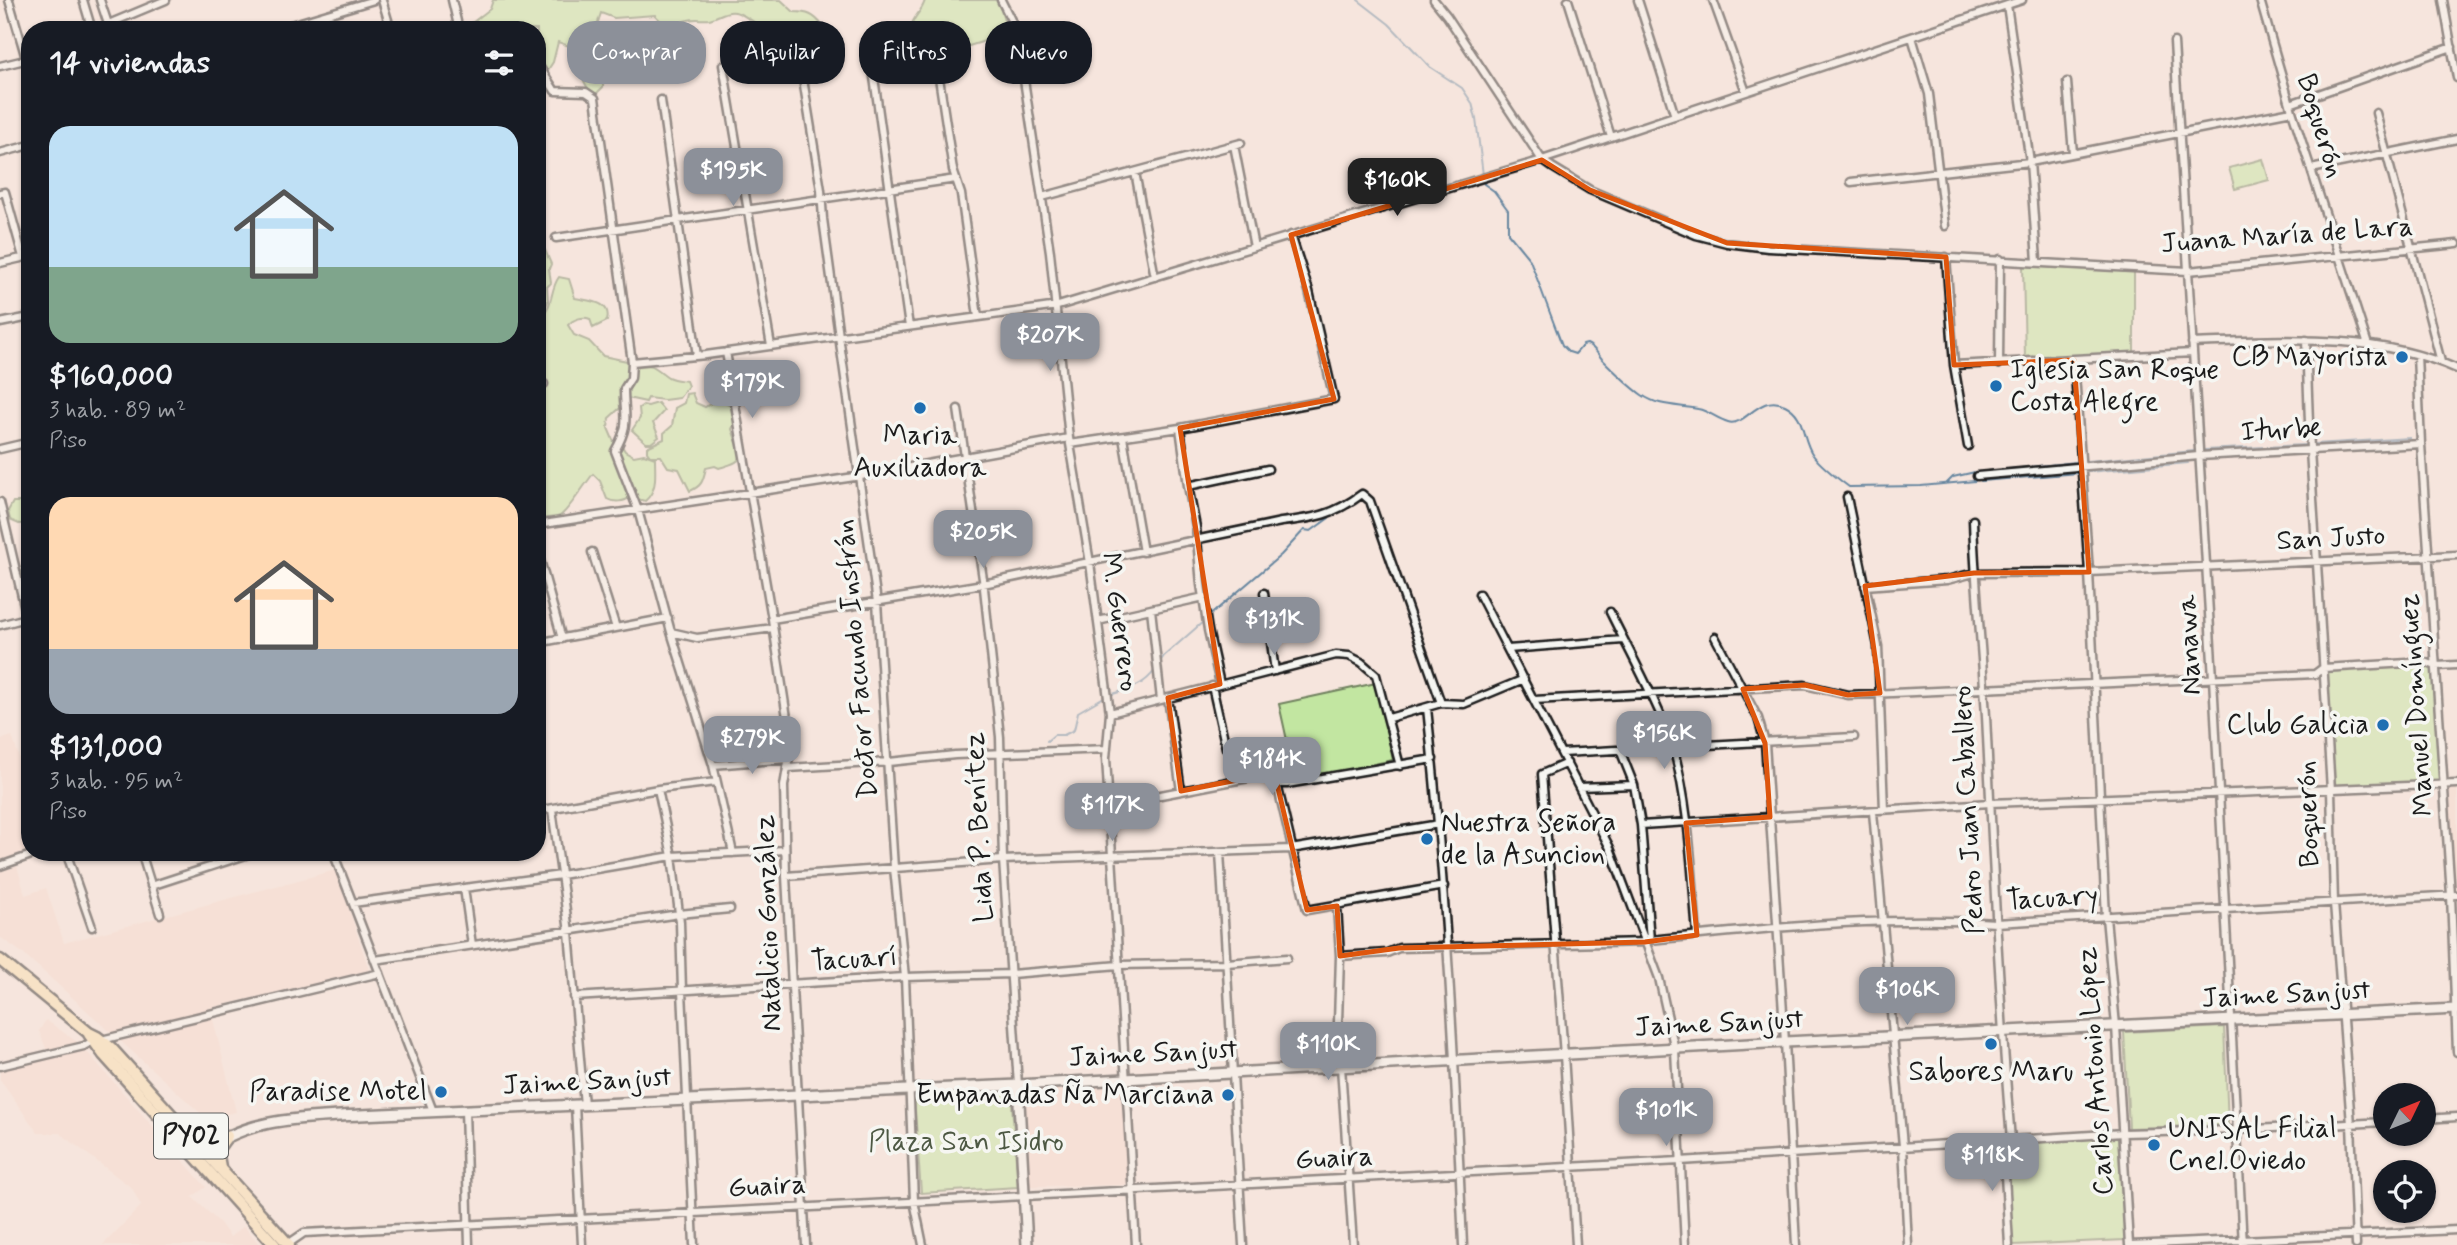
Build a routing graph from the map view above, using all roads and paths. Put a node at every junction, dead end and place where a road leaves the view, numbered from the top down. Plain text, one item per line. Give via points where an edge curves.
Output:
1 (9, 0) edge
2 (83, 0) edge
3 (100, 0) edge
4 (166, 0) edge
5 (374, 0) edge
6 (382, 0) edge
7 (452, 0) edge
8 (1001, 0) edge
9 (1433, 0) edge
10 (1568, 0) edge
11 (1638, 0) edge
12 (1713, 0) edge
13 (2022, 0) edge
14 (2260, 0) edge
15 (2443, 0) edge
16 (2007, 5) junction
17 (310, 20) joint
18 (90, 21) edge
19 (107, 21) edge
20 (115, 21) edge
21 (306, 21) edge
22 (388, 21) edge
23 (457, 21) edge
24 (21, 37) edge
25 (1912, 37) junction
26 (2174, 42) dead end
27 (2452, 47) junction
28 (21, 61) edge
29 (0, 66) edge
30 (546, 77) edge
31 (2457, 78) edge
32 (2067, 82) dead end
33 (726, 84) edge
34 (804, 84) edge
35 (874, 84) edge
36 (940, 84) edge
37 (1746, 92) junction
38 (661, 100) dead end
39 (2292, 108) junction
40 (2376, 113) dead end
41 (1675, 116) junction
42 (2179, 134) junction
43 (1611, 137) junction
44 (2457, 139) edge
45 (21, 147) edge
46 (2387, 152) junction
47 (0, 153) edge
48 (2073, 153) junction
49 (1542, 160) junction
50 (2030, 162) junction
51 (2311, 169) junction
52 (1135, 172) junction
53 (1940, 172) junction
54 (956, 180) junction
55 (1851, 182) dead end
56 (888, 189) junction
57 (0, 193) edge
58 (1042, 197) junction
59 (822, 199) junction
60 (747, 210) junction
61 (678, 220) junction
62 (1945, 226) dead end
63 (612, 230) junction
64 (1291, 235) junction
65 (556, 238) dead end
66 (21, 239) edge
67 (2457, 244) edge
68 (1254, 247) junction
69 (2413, 248) junction
70 (2340, 256) junction
71 (1946, 257) junction
72 (21, 258) edge
73 (2000, 259) junction
74 (2037, 261) junction
75 (0, 263) edge
76 (2188, 271) junction
77 (1155, 277) junction
78 (1058, 306) junction
79 (978, 317) junction
80 (21, 319) edge
81 (0, 323) edge
82 (909, 327) junction
83 (839, 336) junction
84 (2306, 340) junction
85 (2192, 343) junction
86 (2368, 345) junction
87 (771, 346) junction
88 (726, 352) junction
89 (2193, 353) junction
90 (2417, 355) junction
91 (698, 356) junction
92 (2074, 360) junction
93 (632, 362) junction
94 (2441, 362) junction
95 (1999, 364) junction
96 (1954, 365) junction
97 (2457, 369) edge
98 (957, 409) dead end
99 (1180, 428) junction
100 (1123, 437) junction
101 (1070, 441) junction
102 (21, 444) edge
103 (2420, 444) junction
104 (1968, 446) dead end
105 (0, 449) edge
106 (2310, 450) junction
107 (2199, 456) junction
108 (965, 458) junction
109 (2082, 467) junction
110 (1268, 469) dead end
111 (861, 476) junction
112 (1977, 476) dead end
113 (1188, 486) junction
114 (751, 492) junction
115 (1847, 497) dead end
116 (0, 502) edge
117 (638, 510) junction
118 (1973, 520) dead end
119 (546, 524) edge
120 (1198, 540) junction
121 (592, 552) dead end
122 (1143, 552) junction
123 (2457, 555) edge
124 (2428, 556) junction
125 (2316, 560) junction
126 (1090, 564) junction
127 (2206, 566) junction
128 (2090, 572) junction
129 (1974, 573) junction
130 (546, 581) edge
131 (983, 584) junction
132 (21, 585) edge
133 (1866, 586) junction
134 (1264, 593) dead end
135 (1479, 594) dead end
136 (1203, 597) junction
137 (877, 602) junction
138 (1151, 610) junction
139 (1610, 612) dead end
140 (668, 618) junction
141 (21, 619) edge
142 (772, 619) junction
143 (1098, 621) junction
144 (0, 625) edge
145 (616, 628) junction
146 (773, 628) junction
147 (671, 632) junction
148 (1715, 637) dead end
149 (562, 639) junction
150 (1623, 640) junction
151 (546, 642) edge
152 (1508, 649) junction
153 (2457, 665) edge
154 (2436, 666) junction
155 (2323, 668) junction
156 (1275, 671) junction
157 (2213, 678) junction
158 (1524, 679) junction
159 (2096, 683) junction
160 (1216, 685) junction
161 (1984, 688) junction
162 (1742, 689) junction
163 (1649, 693) junction
164 (1880, 693) junction
165 (1164, 699) junction
166 (1534, 699) junction
167 (1441, 703) junction
168 (1427, 708) junction
169 (1110, 713) junction
170 (1389, 719) junction
171 (1854, 737) dead end
172 (1765, 743) junction
173 (1227, 748) dead end
174 (1672, 748) junction
175 (1107, 750) junction
176 (1620, 750) junction
177 (1562, 753) junction
178 (1000, 754) junction
179 (789, 759) junction
180 (1433, 759) junction
181 (889, 762) junction
182 (1567, 764) junction
183 (713, 765) junction
184 (1400, 766) junction
185 (788, 768) junction
186 (716, 782) junction
187 (1277, 784) junction
188 (2457, 784) edge
189 (1634, 785) junction
190 (2443, 785) junction
191 (1579, 787) junction
192 (658, 789) junction
193 (2330, 790) junction
194 (1181, 791) junction
195 (2219, 794) junction
196 (2101, 799) junction
197 (1990, 803) junction
198 (1109, 804) junction
199 (552, 809) junction
200 (546, 810) edge
201 (1884, 810) junction
202 (1872, 812) junction
203 (1770, 817) junction
204 (1686, 823) junction
205 (1439, 824) junction
206 (1641, 825) junction
207 (785, 849) junction
208 (1291, 849) junction
209 (1220, 852) junction
210 (733, 853) junction
211 (672, 856) junction
212 (1113, 857) junction
213 (21, 859) edge
214 (1003, 860) junction
215 (69, 861) edge
216 (144, 861) edge
217 (227, 861) edge
218 (336, 861) edge
219 (0, 866) edge
220 (894, 868) junction
221 (561, 875) junction
222 (786, 876) junction
223 (151, 886) junction
224 (1444, 887) junction
225 (464, 888) junction
226 (2454, 895) edge
227 (2333, 903) junction
228 (353, 904) junction
229 (1337, 906) junction
230 (730, 909) dead end
231 (2224, 910) junction
232 (160, 914) dead end
233 (679, 914) junction
234 (2106, 917) junction
235 (1883, 922) junction
236 (1996, 923) junction
237 (92, 927) dead end
238 (1776, 927) junction
239 (569, 932) junction
240 (1698, 935) junction
241 (1648, 941) junction
242 (471, 944) junction
243 (1556, 944) junction
244 (1448, 946) junction
245 (1340, 956) junction
246 (1287, 958) dead end
247 (375, 960) junction
248 (0, 961) edge
249 (1227, 963) junction
250 (1119, 965) junction
251 (380, 973) junction
252 (1011, 974) junction
253 (905, 978) junction
254 (792, 984) junction
255 (682, 991) junction
256 (574, 998) junction
257 (2456, 1009) edge
258 (2343, 1015) junction
259 (2231, 1021) junction
260 (2116, 1026) junction
261 (2002, 1031) junction
262 (1894, 1037) junction
263 (94, 1038) junction
264 (1785, 1042) junction
265 (1675, 1050) junction
266 (2457, 1052) edge
267 (1564, 1055) junction
268 (1454, 1060) junction
269 (0, 1066) edge
270 (1342, 1066) junction
271 (1233, 1073) junction
272 (1125, 1079) junction
273 (1018, 1085) junction
274 (910, 1090) junction
275 (798, 1095) junction
276 (687, 1100) junction
277 (579, 1105) junction
278 (465, 1110) junction
279 (433, 1111) junction
280 (2457, 1117) edge
281 (2436, 1118) edge
282 (177, 1119) junction
283 (2373, 1123) edge
284 (2351, 1124) junction
285 (2237, 1130) junction
286 (2123, 1133) junction
287 (227, 1136) junction
288 (2003, 1140) junction
289 (2011, 1140) junction
290 (1903, 1146) junction
291 (1792, 1154) junction
292 (201, 1155) junction
293 (1681, 1161) junction
294 (1570, 1167) junction
295 (1460, 1173) junction
296 (224, 1174) junction
297 (1349, 1179) junction
298 (1241, 1185) junction
299 (1133, 1191) junction
300 (1025, 1196) junction
301 (914, 1201) junction
302 (804, 1206) junction
303 (692, 1212) junction
304 (581, 1218) junction
305 (468, 1224) junction
306 (2457, 1230) edge
307 (2356, 1234) junction
308 (2243, 1242) edge
309 (275, 1245) edge
310 (288, 1245) edge
311 (469, 1245) edge
312 (582, 1245) edge
313 (694, 1245) edge
314 (806, 1245) edge
315 (923, 1245) edge
316 (1027, 1245) edge
317 (1136, 1245) edge
318 (1243, 1245) edge
319 (1353, 1245) edge
320 (1463, 1245) edge
321 (1576, 1245) edge
322 (1685, 1245) edge
323 (1796, 1245) edge
324 (1908, 1245) edge
325 (2009, 1245) edge
326 (2130, 1245) edge
327 (2356, 1245) edge

1 - 24 street
2 - 18 street
3 - 19 street
4 - 20 street
5 - 17 street
6 - 22 street
7 - 23 street
8 - 58 street, M. Guerrero via 1015,28
9 - 49 street
10 - 43 street
11 - 41 street
12 - 37 street
13 - 16 street
14 - 39 street, Boquerón
15 - 27 street
16 - 25 street
16 - 50 street
17 - 21 street
25 - 37 street
25 - 53 street via 1929,94
26 - 42 street, Nanawa
27 - 31 street
27 - 39 street
28 - 29 street
30 - 63 street via 555,91 586,92 595,98
32 - 48 street
33 - 60 street
34 - 59 street, Doctor Facundo Insfrán
35 - 56 street
36 - 54 street
37 - 41 street
38 - 61 street
39 - 42 street
39 - 51 street, Boquerón
40 - 46 street
41 - 43 street
42 - 48 street
42 - 76 street, Nanawa
43 - 49 street
44 - 46 street
45 - 47 street
46 - 51 street
46 - 69 street
48 - 50 street
49 - 64 street
49 - 71 street, Juana María de Lara via 1590,190 1696,235 1727,243
50 - 53 street
50 - 74 street
51 - 70 street, Boquerón
52 - 58 street
52 - 68 street via 1237,144
52 - 77 street
53 - 55 street
53 - 62 street
54 - 56 street
54 - 79 street
56 - 59 street
56 - 82 street
57 - 66 street via 5,192
58 - 78 street, M. Guerrero
59 - 60 street
59 - 83 street, Doctor Facundo Insfrán
60 - 61 street
60 - 87 street
61 - 63 street
61 - 91 street
63 - 65 street
63 - 93 street
64 - 68 street
64 - 99 street via 1334,399
67 - 69 street, Juana María de Lara
68 - 77 street
69 - 70 street, Juana María de Lara
69 - 94 street
70 - 76 street, Juana María de Lara
70 - 86 street, Boquerón
71 - 73 street, Juana María de Lara
71 - 96 street
72 - 75 street
73 - 74 street, Juana María de Lara
73 - 95 street
74 - 76 street, Juana María de Lara
76 - 85 street, Nanawa
77 - 78 street
78 - 79 street
78 - 101 street, M. Guerrero
79 - 82 street
80 - 81 street
82 - 83 street
83 - 87 street
83 - 111 street, Doctor Facundo Insfrán
84 - 85 street
84 - 86 street
84 - 106 street, Boquerón
85 - 89 street, Nanawa
86 - 90 street
87 - 88 street
88 - 91 street
88 - 114 street, Natalicio González
89 - 92 street
89 - 107 street, Nanawa
90 - 94 street
90 - 103 street, Manuel Domínguez
91 - 93 street
92 - 95 street
92 - 109 street, Carlos Antonio López
93 - 117 street via 631,378 624,389 624,435 615,451
94 - 97 street
95 - 96 street
96 - 104 street
98 - 108 street, Lida P. Benítez
99 - 100 street
99 - 113 street
100 - 101 street
100 - 122 street
101 - 108 street
101 - 126 street, M. Guerrero
102 - 105 street
103 - 106 street, Iturbe
103 - 124 street, Manuel Domínguez
106 - 107 street, Iturbe
106 - 125 street, Boquerón
107 - 109 street, Iturbe
107 - 127 street, Nanawa
108 - 111 street
108 - 131 street, Lida P. Benítez
109 - 112 street, Iturbe
109 - 128 street, Carlos Antonio López
110 - 113 street
111 - 114 street
111 - 137 street, Doctor Facundo Insfrán
113 - 120 street
114 - 117 street
114 - 142 street, Natalicio González
115 - 133 street
116 - 132 street
117 - 119 street
117 - 140 street
118 - 129 street, Pedro Juan Caballero
120 - 122 street
120 - 136 street
120 - 167 street via 1319,518 1362,494 1370,501
121 - 145 street
122 - 126 street
123 - 124 street, San Justo
124 - 125 street, San Justo
124 - 154 street, Manuel Domínguez
125 - 127 street, San Justo
125 - 155 street, Boquerón
126 - 131 street
126 - 143 street, M. Guerrero
127 - 128 street, San Justo
127 - 157 street, Nanawa
128 - 129 street, San Justo
128 - 159 street, Carlos Antonio López
129 - 133 street, San Justo via 1947,580
129 - 161 street, Pedro Juan Caballero
130 - 149 street
131 - 137 street
131 - 178 street, Lida P. Benítez
133 - 164 street via 1878,646
134 - 156 street
135 - 152 street
136 - 138 street
136 - 160 street
137 - 142 street
137 - 181 street, Doctor Facundo Insfrán
138 - 143 street
138 - 165 street
139 - 150 street
140 - 145 street
140 - 147 street
141 - 144 street
142 - 146 street, Natalicio González
143 - 169 street, M. Guerrero
145 - 149 street
146 - 147 street via 697,638
146 - 179 street, Natalicio González via 791,744
147 - 183 street
148 - 162 street
149 - 151 street
150 - 152 street
150 - 163 street
152 - 158 street
153 - 154 street
154 - 155 street via 2425,662
154 - 190 street, Manuel Domínguez
155 - 157 street via 2315,674
155 - 193 street, Boquerón
156 - 160 street
156 - 170 street via 1336,655 1349,656 1376,675
157 - 159 street
157 - 195 street, Nanawa
158 - 166 street
158 - 167 street via 1464,704
159 - 161 street
159 - 196 street, Carlos Antonio López
160 - 165 street
160 - 173 street
161 - 164 street
161 - 197 street, Pedro Juan Caballero
162 - 163 street
162 - 164 street via 1805,685 1848,695
162 - 172 street
163 - 166 street
163 - 174 street
164 - 201 street
165 - 169 street
165 - 194 street
166 - 177 street
167 - 168 street
168 - 170 street
168 - 180 street
169 - 175 street, M. Guerrero
170 - 184 street
171 - 172 street
172 - 174 street
172 - 203 street
174 - 176 street
174 - 204 street
175 - 178 street
175 - 198 street, M. Guerrero
176 - 177 street
176 - 189 street
177 - 182 street
178 - 181 street
178 - 214 street, Lida P. Benítez
179 - 183 street
179 - 185 street, Natalicio González
180 - 184 street
180 - 205 street
181 - 185 street
181 - 220 street, Doctor Facundo Insfrán
182 - 191 street
182 - 243 street via 1542,774
183 - 186 street
184 - 187 street
185 - 207 street, Natalicio González
186 - 192 street
186 - 210 street
187 - 194 street via 1264,775
187 - 208 street
188 - 190 street
189 - 191 street
189 - 206 street
190 - 193 street
190 - 226 street, Manuel Domínguez
191 - 241 street via 1611,848
192 - 199 street
192 - 211 street
193 - 195 street
193 - 227 street, Boquerón
194 - 198 street
195 - 196 street
195 - 231 street, Nanawa
196 - 197 street
196 - 234 street, Carlos Antonio López
197 - 201 street
197 - 236 street, Pedro Juan Caballero
198 - 212 street, M. Guerrero
199 - 200 street
199 - 221 street
201 - 202 street
202 - 203 street
202 - 235 street
203 - 204 street
203 - 238 street
204 - 206 street
204 - 240 street
205 - 208 street
205 - 224 street
206 - 241 street
207 - 210 street
207 - 222 street, Natalicio González
208 - 209 street
208 - 229 street via 1307,910
209 - 212 street
209 - 249 street
210 - 211 street
211 - 221 street
211 - 233 street
212 - 214 street
212 - 250 street, M. Guerrero
213 - 219 street
214 - 220 street
214 - 252 street, Lida P. Benítez
215 - 237 street
216 - 223 street
217 - 223 street
218 - 228 street
220 - 222 street
220 - 253 street, Doctor Facundo Insfrán
221 - 225 street
221 - 239 street
222 - 254 street, Natalicio González
223 - 232 street
224 - 229 street
224 - 244 street
225 - 228 street
225 - 242 street
226 - 227 street, Tacuary
226 - 257 street, Manuel Domínguez
227 - 231 street, Tacuary
227 - 258 street, Boquerón
228 - 247 street
229 - 245 street
230 - 233 street
231 - 234 street, Tacuary
231 - 259 street, Nanawa
233 - 239 street
233 - 255 street
234 - 236 street, Tacuary
234 - 260 street, Carlos Antonio López
235 - 236 street, Tacuary
235 - 238 street, Tacuary
235 - 262 street
236 - 261 street, Pedro Juan Caballero
238 - 240 street, Tacuary
238 - 264 street
239 - 242 street
239 - 256 street
240 - 241 street, Tacuary
241 - 243 street, Tacuary
241 - 265 street
242 - 247 street
243 - 244 street, Tacuary
243 - 267 street
244 - 245 street, Tacuary
244 - 268 street
245 - 270 street
246 - 249 street, Tacuarí
247 - 251 street
248 - 263 main road, PY02
249 - 250 street, Tacuarí
249 - 271 street
250 - 252 street, Tacuarí
250 - 272 street, M. Guerrero
251 - 263 street
251 - 279 street
252 - 253 street, Tacuarí
252 - 273 street, Lida P. Benítez
253 - 254 street, Tacuarí
253 - 274 street, Doctor Facundo Insfrán
254 - 255 street, Tacuarí
254 - 275 street, Natalicio González
255 - 256 street, Tacuarí
255 - 276 street
256 - 277 street
257 - 258 main road, Jaime Sanjust
257 - 266 street, Manuel Domínguez
258 - 259 main road, Jaime Sanjust
258 - 284 street, Boquerón
259 - 260 main road, Jaime Sanjust
259 - 285 street, Nanawa
260 - 261 main road, Jaime Sanjust
260 - 286 street, Carlos Antonio López
261 - 262 main road, Jaime Sanjust
261 - 289 street, Pedro Juan Caballero
262 - 264 main road, Jaime Sanjust
262 - 290 street
263 - 269 street via 85,1046
263 - 282 main road, PY02
263 - 292 main road, PY02
264 - 265 main road, Jaime Sanjust
264 - 291 street
265 - 267 main road, Jaime Sanjust
265 - 293 street
267 - 268 main road, Jaime Sanjust
267 - 294 street
268 - 270 main road, Jaime Sanjust
268 - 295 street
270 - 271 main road, Jaime Sanjust
270 - 297 street
271 - 272 main road, Jaime Sanjust
271 - 298 street
272 - 273 main road, Jaime Sanjust
272 - 299 street, M. Guerrero
273 - 274 main road, Jaime Sanjust
273 - 300 main road, Lida P. Benítez
274 - 275 main road, Jaime Sanjust
274 - 301 street, Doctor Facundo Insfrán
275 - 276 main road, Jaime Sanjust
275 - 302 street, Natalicio González
276 - 277 main road, Jaime Sanjust
276 - 303 street
277 - 278 main road, Jaime Sanjust
277 - 304 street
278 - 279 main road, Jaime Sanjust
278 - 305 street
279 - 287 main road, Jaime Sanjust via 305,1118
280 - 281 street
282 - 287 main road via 200,1135
282 - 292 main road, PY02
283 - 284 street, Guaira
284 - 285 street, Guaira
284 - 307 street, Boquerón
285 - 286 street, Guaira
285 - 308 street, Nanawa
286 - 289 street, Guaira
286 - 326 street, Carlos Antonio López
287 - 292 main road, Jaime Sanjust
287 - 296 main road via 217,1150
288 - 289 street, Guaira
288 - 290 street, Guaira
288 - 325 street
290 - 291 street, Guaira
290 - 324 street
291 - 293 street, Guaira
291 - 323 street
292 - 296 main road, PY02
292 - 309 main road, PY02
293 - 294 street, Guaira
293 - 322 street
294 - 295 street, Guaira
294 - 321 street
295 - 297 street, Guaira
295 - 320 street
296 - 310 main road, PY02
297 - 298 street, Guaira
297 - 319 street
298 - 299 street, Guaira
298 - 318 street
299 - 300 street, Guaira
299 - 317 street, M. Guerrero
300 - 301 street, Guaira
300 - 316 main road, Lida P. Benítez
301 - 302 street, Guaira
301 - 315 street, Doctor Facundo Insfrán
302 - 303 street, Guaira
302 - 314 street, Natalicio González
303 - 304 street, Guaira
303 - 313 street
304 - 305 street, Guaira
304 - 312 street
305 - 310 street, Guaira via 304,1233
305 - 311 street
306 - 307 street
307 - 308 street
307 - 327 street, Boquerón
308 - 326 street

